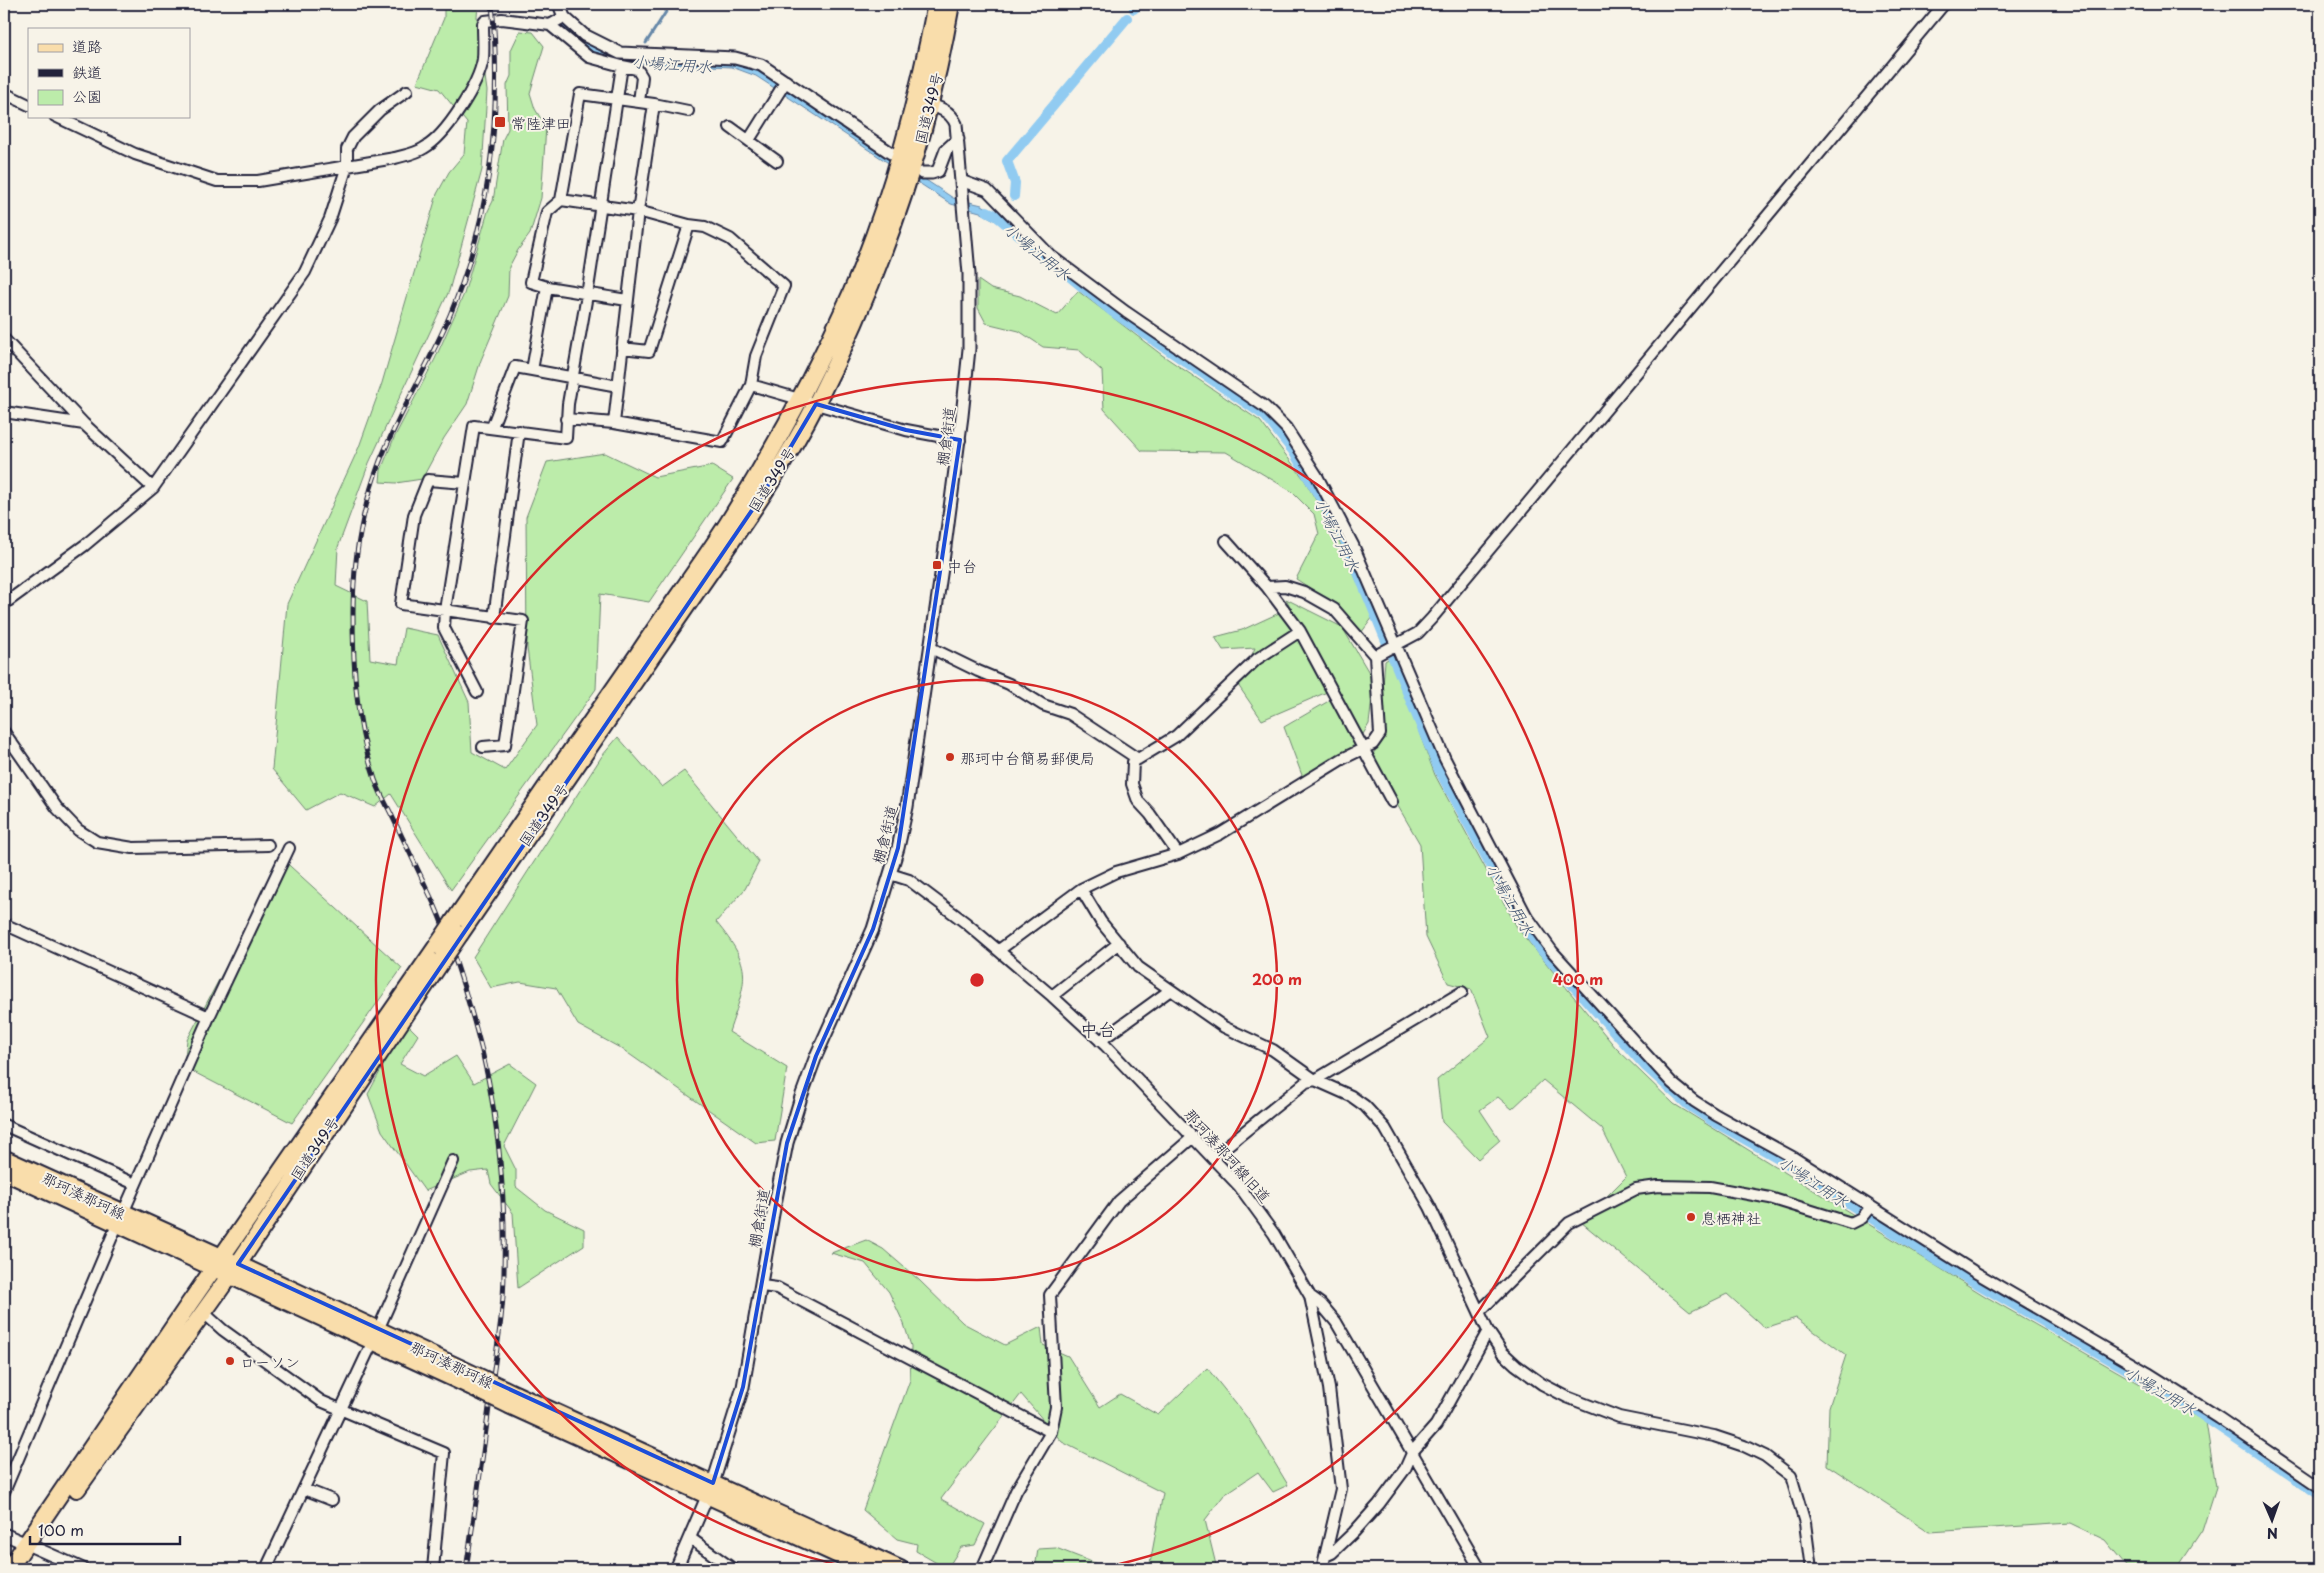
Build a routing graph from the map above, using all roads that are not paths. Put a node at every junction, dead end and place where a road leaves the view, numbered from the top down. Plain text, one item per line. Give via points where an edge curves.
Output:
1 (559, 4) edge
2 (936, 4) edge
3 (951, 4) edge
4 (1944, 4) edge
5 (564, 17) junction
6 (550, 25) junction
7 (622, 66) junction
8 (782, 86) junction
9 (406, 91) dead end
10 (4, 93) edge
11 (618, 98) junction
12 (639, 102) junction
13 (654, 104) junction
14 (923, 104) junction
15 (28, 105) edge
16 (688, 111) dead end
17 (59, 118) edge
18 (730, 126) dead end
19 (958, 139) junction
20 (749, 140) junction
21 (891, 153) dead end
22 (776, 161) dead end
23 (347, 166) junction
24 (922, 173) dead end
25 (962, 182) junction
26 (561, 200) junction
27 (601, 206) junction
28 (638, 211) junction
29 (689, 225) junction
30 (547, 287) junction
31 (587, 295) junction
32 (627, 300) junction
33 (4, 339) edge
34 (622, 348) junction
35 (532, 370) junction
36 (572, 378) junction
37 (751, 385) junction
38 (618, 386) junction
39 (799, 399) junction
40 (816, 404) junction
41 (4, 412) edge
42 (566, 419) junction
43 (614, 423) junction
44 (84, 424) junction
45 (492, 427) junction
46 (519, 431) junction
47 (960, 440) junction
48 (465, 483) junction
49 (153, 488) junction
50 (1226, 541) dead end
51 (1267, 586) junction
52 (4, 604) edge
53 (445, 610) junction
54 (494, 618) junction
55 (1300, 631) junction
56 (931, 648) junction
57 (1387, 650) junction
58 (477, 692) dead end
59 (4, 732) edge
60 (483, 747) dead end
61 (1362, 749) junction
62 (1138, 759) junction
63 (1392, 802) dead end
64 (268, 845) dead end
65 (289, 848) dead end
66 (1178, 854) junction
67 (890, 874) junction
68 (1081, 889) junction
69 (4, 924) edge
70 (457, 928) junction
71 (1119, 943) junction
72 (999, 950) junction
73 (440, 953) junction
74 (1169, 991) junction
75 (1462, 992) dead end
76 (1052, 996) junction
77 (209, 1017) junction
78 (1100, 1041) junction
79 (1315, 1080) junction
80 (4, 1125) edge
81 (1193, 1137) junction
82 (4, 1158) edge
83 (1213, 1158) junction
84 (453, 1161) dead end
85 (4, 1172) edge
86 (135, 1184) junction
87 (1866, 1212) junction
88 (120, 1219) junction
89 (217, 1263) junction
90 (233, 1270) junction
91 (762, 1286) junction
92 (1310, 1296) junction
93 (203, 1312) junction
94 (1479, 1312) junction
95 (1488, 1331) junction
96 (375, 1336) junction
97 (340, 1410) junction
98 (1051, 1432) junction
99 (1413, 1452) junction
100 (2320, 1487) edge
101 (304, 1488) junction
102 (710, 1489) junction
103 (4, 1492) edge
104 (332, 1500) dead end
105 (4, 1534) edge
106 (690, 1538) junction
107 (32, 1546) junction
108 (1325, 1556) junction
109 (9, 1569) edge
110 (23, 1569) edge
111 (83, 1569) edge
112 (266, 1569) edge
113 (433, 1569) edge
114 (676, 1569) edge
115 (733, 1569) edge
116 (868, 1569) edge
117 (901, 1569) edge
118 (982, 1569) edge
119 (1322, 1569) edge
120 (1480, 1569) edge
121 (1811, 1569) edge

1 - 5 street
2 - 14 highway, 国道349号
3 - 14 highway, 国道349号
4 - 57 street via 1432,618 1418,633
5 - 6 street
5 - 8 street via 584,35 620,52 734,58 761,65
6 - 7 street via 589,57
6 - 23 street via 502,19 486,21 483,24 483,59 476,80 436,140 413,154
7 - 11 street
7 - 12 street via 637,69 642,77
8 - 20 street
8 - 21 street
9 - 23 street via 380,110 353,137 347,149
10 - 15 street
11 - 12 street
11 - 26 street via 580,94
11 - 27 street
12 - 13 street
13 - 16 street
13 - 28 street
14 - 19 street, 棚倉街道 via 953,116
14 - 39 highway, 国道349号 via 851,292
14 - 40 highway, 国道349号 via 886,248 858,317
17 - 23 street via 136,154 217,181 258,181
18 - 20 street
19 - 24 street via 946,150 938,171
19 - 25 street, 棚倉街道
20 - 22 street
23 - 49 street via 330,219 305,272
25 - 47 street, 棚倉街道 via 969,315
25 - 57 street via 987,190 1051,256 1126,312 1265,406 1286,428 1317,476 1353,545
26 - 27 street
26 - 30 street via 547,212 531,282
27 - 28 street
27 - 31 street
28 - 29 street
28 - 32 street
29 - 34 street via 649,351
29 - 37 street via 705,227 730,239 784,286 756,356
30 - 31 street
30 - 35 street
31 - 32 street
31 - 36 street
32 - 34 street
33 - 44 street
34 - 38 street
35 - 36 street
35 - 45 street via 515,367
36 - 38 street
36 - 42 street
37 - 39 street
37 - 43 street via 722,442
38 - 43 street
39 - 40 street
39 - 70 highway, 国道349号 via 727,524
40 - 47 street via 906,430
40 - 70 highway, 国道349号 via 761,498
41 - 44 street
42 - 43 street
42 - 46 street via 566,438
44 - 49 street
45 - 46 street
45 - 48 street via 474,426
46 - 54 street
47 - 56 street, 棚倉街道
48 - 53 street
48 - 53 street via 428,480 414,515 401,604
49 - 52 street via 85,545
50 - 51 street
51 - 55 street
51 - 57 street via 1286,586 1334,608
53 - 54 street
53 - 58 street via 444,628
54 - 60 street via 523,621 505,745
55 - 61 street
55 - 62 street via 1257,659 1176,736
56 - 62 street via 1009,684 1043,705 1070,714
56 - 67 street, 棚倉街道 via 907,807
57 - 61 street via 1380,734 1372,744
57 - 87 street via 1526,915 1552,951 1672,1083 1694,1101 1794,1158
59 - 64 street via 57,808 78,830 97,842 133,848
61 - 63 street
61 - 66 street via 1220,834
62 - 66 street via 1133,762 1134,792
65 - 77 street
66 - 68 street via 1116,872
67 - 72 street, 那珂湊那珂線旧道 via 909,880
67 - 91 street, 棚倉街道 via 873,929 801,1097 787,1144
68 - 71 street via 1101,922
68 - 72 street
69 - 77 street
70 - 73 highway, 国道349号, bridge
71 - 74 street via 1138,968
71 - 76 street
72 - 76 street, 那珂湊那珂線旧道
73 - 89 highway, 国道349号
73 - 90 highway, 国道349号
74 - 78 street
74 - 79 street via 1224,1027 1273,1050
75 - 79 street
76 - 78 street, 那珂湊那珂線旧道
77 - 86 street
78 - 81 street, 那珂湊那珂線旧道
79 - 83 street via 1306,1082
79 - 94 street via 1351,1096 1385,1128 1430,1207
80 - 86 street
81 - 83 street, 那珂湊那珂線旧道
81 - 98 street via 1119,1201 1050,1295 1056,1407
82 - 88 main road, 那珂湊那珂線
83 - 92 street, 那珂湊那珂線旧道 via 1261,1214
84 - 96 street
85 - 88 main road, 那珂湊那珂線
86 - 88 street
87 - 94 street via 1851,1223 1770,1198 1710,1187 1636,1189 1569,1223
87 - 100 street via 2148,1373
88 - 89 main road, 那珂湊那珂線
88 - 103 street
89 - 90 main road, 那珂湊那珂線
89 - 107 highway, 国道349号
90 - 93 highway, 国道349号
90 - 96 main road, 那珂湊那珂線
91 - 98 street via 778,1288
91 - 102 street, 棚倉街道 via 743,1387
92 - 99 street via 1336,1322
92 - 108 street, 那珂湊那珂線旧道 via 1328,1388 1341,1489
93 - 97 street via 321,1401
93 - 107 highway, 国道349号
94 - 95 street
95 - 99 street via 1436,1425
95 - 121 street via 1502,1352 1516,1365 1567,1397 1619,1417 1714,1436 1744,1446 1780,1466 1791,1476 1798,1497
96 - 97 street
96 - 102 main road, 那珂湊那珂線, bridge
97 - 101 street
97 - 113 street via 444,1453
98 - 118 street via 1016,1492
99 - 108 street via 1405,1469 1379,1504 1354,1532
99 - 120 street
101 - 104 street
101 - 112 street
102 - 106 street, 棚倉街道
102 - 116 main road, 那珂湊那珂線
102 - 117 main road, 那珂湊那珂線
105 - 107 street
106 - 114 street, 棚倉街道
106 - 115 street
107 - 109 highway, 国道349号
107 - 110 highway, 国道349号
107 - 111 street
108 - 119 street, 那珂湊那珂線旧道

